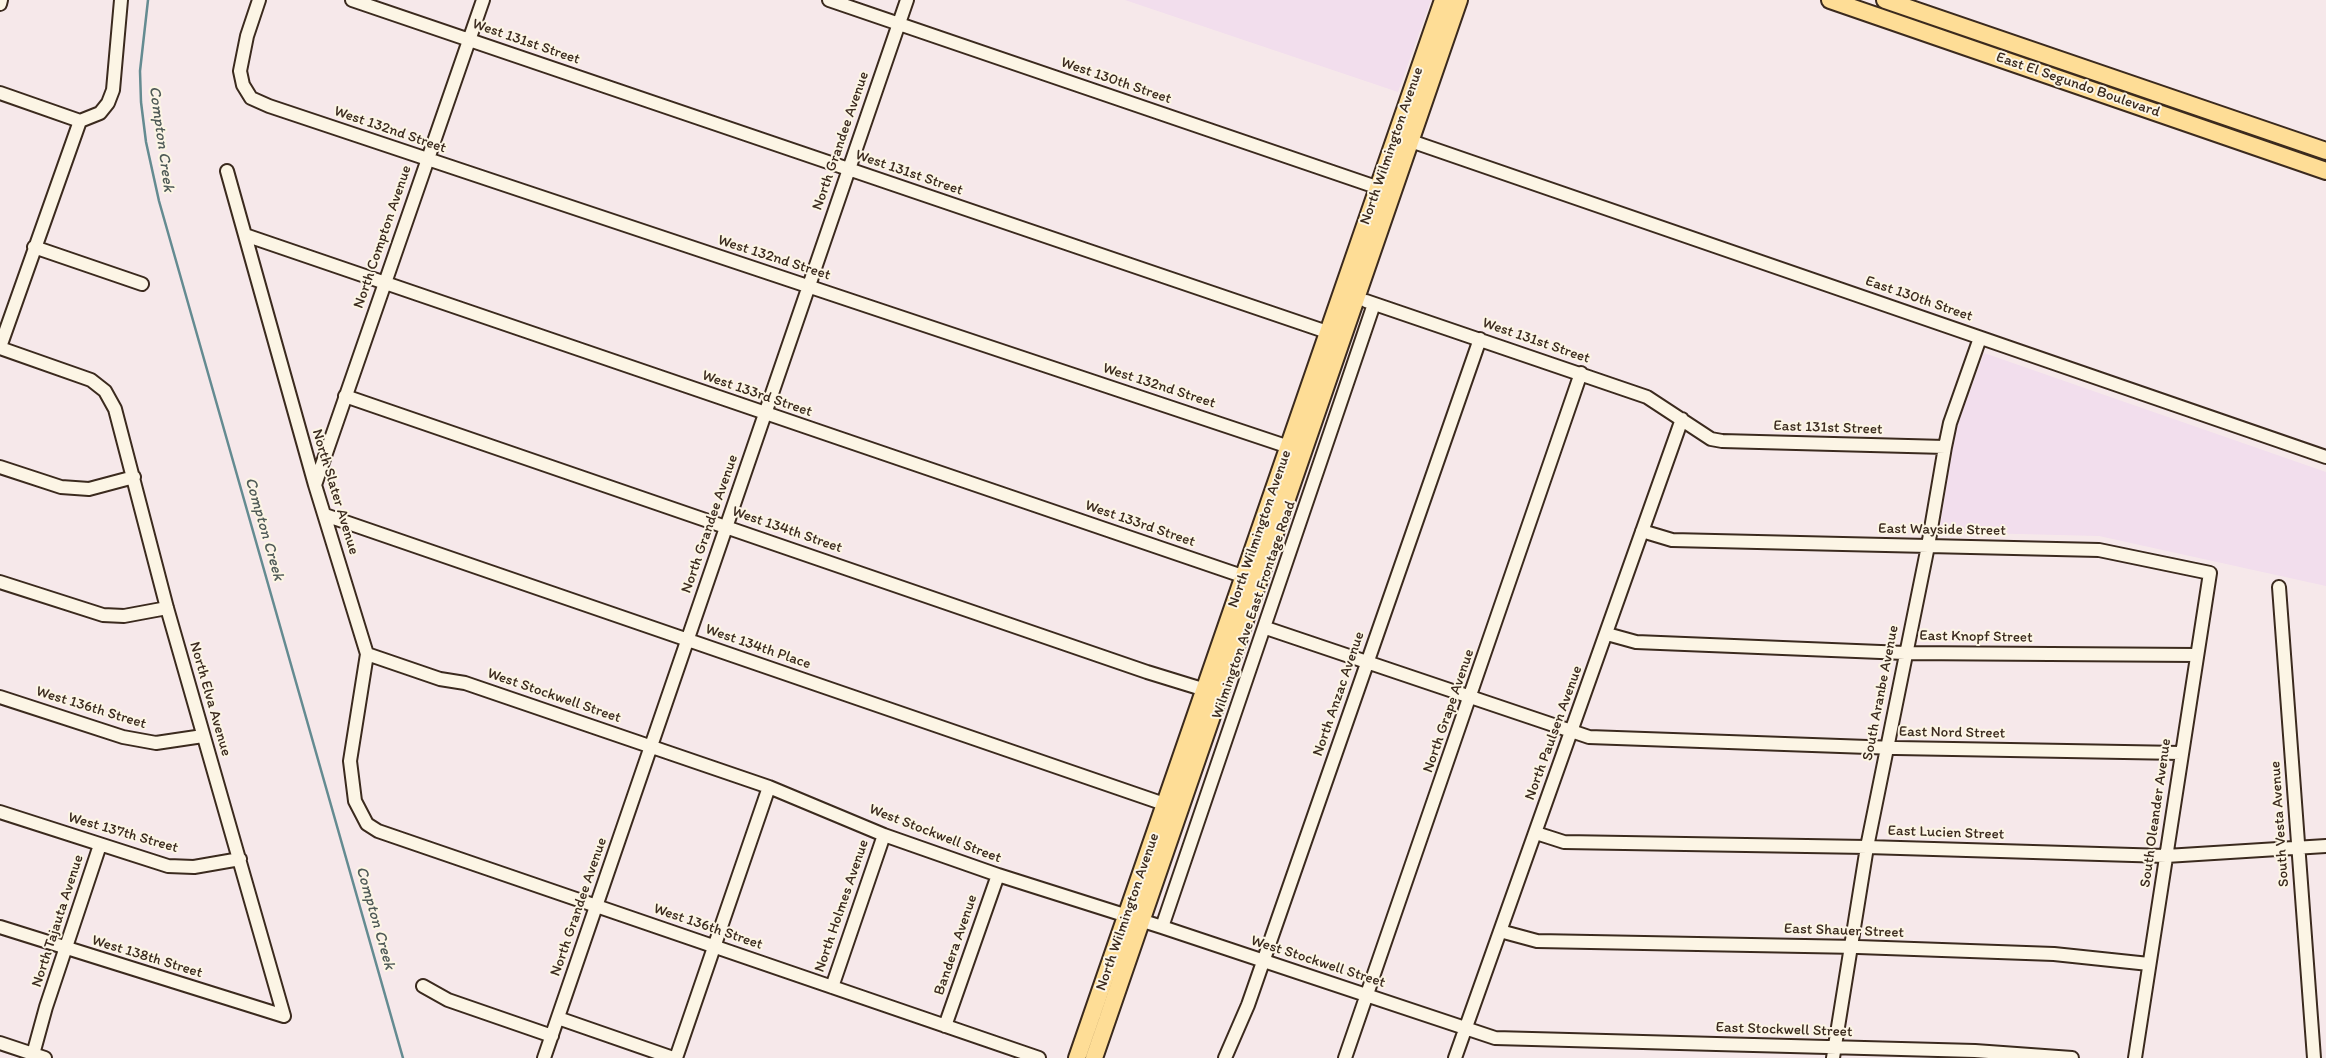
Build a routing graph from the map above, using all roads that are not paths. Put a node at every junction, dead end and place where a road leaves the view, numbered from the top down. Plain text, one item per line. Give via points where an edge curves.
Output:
1 (1, 0) edge
2 (121, 0) edge
3 (259, 0) edge
4 (352, 0) edge
5 (483, 0) edge
6 (829, 0) edge
7 (907, 0) edge
8 (1443, 0) edge
9 (1459, 0) edge
10 (1830, 0) edge
11 (1885, 0) edge
12 (0, 4) edge
13 (898, 24) junction
14 (469, 40) junction
15 (0, 93) edge
16 (80, 121) junction
17 (1403, 139) junction
18 (2326, 151) edge
19 (427, 159) junction
20 (848, 169) junction
21 (227, 171) dead end
22 (2326, 171) edge
23 (1385, 190) junction
24 (245, 235) junction
25 (34, 247) junction
26 (384, 283) junction
27 (142, 284) dead end
28 (809, 286) junction
29 (1349, 296) junction
30 (1374, 304) junction
31 (1335, 335) junction
32 (1980, 338) junction
33 (1480, 339) junction
34 (0, 348) edge
35 (1581, 373) junction
36 (345, 396) junction
37 (765, 413) junction
38 (1682, 419) junction
39 (1711, 439) joint
40 (1945, 447) junction
41 (1296, 449) junction
42 (2326, 457) edge
43 (0, 467) edge
44 (134, 477) junction
45 (315, 485) junction
46 (325, 515) junction
47 (726, 526) junction
48 (1642, 531) junction
49 (1928, 546) junction
50 (2210, 573) joint
51 (1242, 576) junction
52 (1258, 581) junction
53 (0, 582) edge
54 (2279, 587) dead end
55 (167, 608) junction
56 (1266, 628) junction
57 (1607, 634) junction
58 (688, 640) junction
59 (1905, 653) junction
60 (367, 654) junction
61 (2196, 655) junction
62 (1368, 663) junction
63 (1211, 692) junction
64 (0, 697) edge
65 (1471, 698) junction
66 (1572, 732) junction
67 (203, 736) junction
68 (651, 747) junction
69 (1887, 748) junction
70 (2181, 753) junction
71 (769, 787) junction
72 (1172, 806) junction
73 (0, 812) edge
74 (367, 824) joint
75 (1536, 833) junction
76 (884, 835) junction
77 (100, 846) junction
78 (2326, 846) edge
79 (1867, 847) junction
80 (2298, 848) junction
81 (2166, 856) junction
82 (240, 859) junction
83 (998, 876) junction
84 (596, 905) junction
85 (1134, 919) junction
86 (0, 927) edge
87 (1162, 927) junction
88 (1500, 931) junction
89 (714, 946) junction
90 (1851, 946) junction
91 (65, 949) junction
92 (1263, 962) junction
93 (2149, 964) junction
94 (423, 986) dead end
95 (832, 987) junction
96 (1367, 996) junction
97 (284, 1016) joint
98 (558, 1018) junction
99 (945, 1026) junction
100 (1466, 1028) junction
101 (552, 1036) junction
102 (1495, 1038) joint
103 (0, 1043) edge
104 (1833, 1053) edge
105 (37, 1057) edge
106 (544, 1058) edge
107 (674, 1058) edge
108 (1039, 1058) edge
109 (1077, 1058) edge
110 (1094, 1058) edge
111 (1225, 1058) edge
112 (1345, 1058) edge
113 (1455, 1058) edge
114 (2072, 1058) edge
115 (2134, 1058) edge
116 (2314, 1058) edge

1 - 12 street
2 - 16 street via 113,90 100,113
3 - 19 street, West 132nd Street via 240,71 243,85 251,98
4 - 14 street, West 131st Street
5 - 14 street, North Compton Avenue
6 - 13 street, West 130th Street
7 - 13 street, North Grandee Avenue
8 - 17 main road, North Wilmington Avenue
9 - 17 main road, North Wilmington Avenue
10 - 22 main road, East El Segundo Boulevard
11 - 18 main road, East El Segundo Boulevard
13 - 20 street, North Grandee Avenue
13 - 23 street, West 130th Street
14 - 19 street, North Compton Avenue
14 - 20 street, West 131st Street
15 - 16 street
16 - 25 street
17 - 23 main road, North Wilmington Avenue
17 - 32 street, East 130th Street
19 - 26 street, North Compton Avenue
19 - 28 street, West 132nd Street
20 - 28 street, North Grandee Avenue
20 - 31 street, West 131st Street
21 - 24 street, North Slater Avenue
23 - 29 main road, North Wilmington Avenue
24 - 26 street, West 133rd Street
24 - 45 street, North Slater Avenue
25 - 27 street
25 - 34 street
26 - 36 street, North Compton Avenue
26 - 37 street, West 133rd Street
28 - 37 street, North Grandee Avenue
28 - 41 street, West 132nd Street
29 - 30 street, West 131st Street
29 - 31 main road, North Wilmington Avenue
30 - 33 street, West 131st Street
30 - 56 street, Wilmington Ave East Frontage Road
31 - 41 main road, North Wilmington Avenue
32 - 40 street, South Aranbe Avenue via 1950,423
32 - 42 street, East 130th Street
33 - 35 street, West 131st Street
33 - 62 street, North Anzac Avenue
34 - 44 street, North Elva Avenue via 91,380 105,391 114,409
35 - 38 street, West 131st Street via 1647,397
35 - 65 street, North Grape Avenue
36 - 45 street, North Compton Avenue
36 - 47 street, West 134th Street
37 - 47 street, North Grandee Avenue
37 - 51 street, West 133rd Street
38 - 39 street, West 131st Street
38 - 48 street, North Paulsen Avenue
39 - 40 street, East 131st Street
40 - 49 street, South Aranbe Avenue
41 - 51 main road, North Wilmington Avenue
41 - 52 main road, North Wilmington Avenue
43 - 44 street via 61,486 89,489
44 - 55 street, North Elva Avenue
45 - 46 street, North Slater Avenue
46 - 58 street, West 134th Place
46 - 60 street, North Slater Avenue
47 - 58 street, North Grandee Avenue
47 - 63 street, West 134th Street
48 - 49 street, East Wayside Street via 1672,540
48 - 57 street, North Paulsen Avenue
49 - 50 street, East Wayside Street via 2099,550
49 - 59 street, South Aranbe Avenue
50 - 61 street, South Oleander Avenue
51 - 52 street, West 133rd Street
51 - 63 main road, North Wilmington Avenue
52 - 63 main road, North Wilmington Avenue
53 - 55 street via 103,615 124,616
54 - 80 street, South Vesta Avenue
55 - 67 street, North Elva Avenue
56 - 62 street, East Nord Street
56 - 87 street, Wilmington Ave East Frontage Road
57 - 59 street, East Knopf Street via 1636,642
57 - 66 street, North Paulsen Avenue
58 - 68 street, North Grandee Avenue
58 - 72 street, West 134th Place
59 - 61 street, East Knopf Street
59 - 69 street, South Aranbe Avenue
60 - 68 street, West Stockwell Street via 440,679 465,683
60 - 74 street, North Slater Avenue via 350,761 355,801
61 - 70 street, South Oleander Avenue
62 - 65 street, East Nord Street
62 - 92 street, North Anzac Avenue
63 - 72 main road, North Wilmington Avenue
64 - 67 street, West 136th Street via 124,737 156,743
65 - 66 street, East Nord Street
65 - 96 street, North Grape Avenue
66 - 69 street, East Nord Street via 1603,739
66 - 75 street, North Paulsen Avenue
67 - 82 street, North Elva Avenue
68 - 71 street, West Stockwell Street
68 - 84 street, North Grandee Avenue
69 - 70 street, East Nord Street
69 - 79 street, South Aranbe Avenue
70 - 81 street, South Oleander Avenue
71 - 76 street, West Stockwell Street
71 - 89 street
72 - 85 main road, North Wilmington Avenue
73 - 77 street, West 137th Street
74 - 84 street, West 136th Street via 378,831
75 - 79 street, East Lucien Street via 1564,842
75 - 88 street, North Paulsen Avenue
76 - 83 street, West Stockwell Street
76 - 95 street, North Holmes Avenue
77 - 82 street, West 137th Street via 168,866 194,867
77 - 91 street, North Tajauta Avenue
78 - 80 street, East Lucien Street
79 - 81 street, East Lucien Street
79 - 90 street, South Aranbe Avenue
80 - 81 street, East Lucien Street
80 - 116 street, South Vesta Avenue
81 - 93 street, South Oleander Avenue
82 - 97 street, North Elva Avenue
83 - 85 street, West Stockwell Street
83 - 99 street, Bandera Avenue
84 - 89 street, West 136th Street
84 - 98 street, North Grandee Avenue
85 - 87 street, West Stockwell Street
85 - 109 main road, North Wilmington Avenue
85 - 110 main road, North Wilmington Avenue
86 - 91 street, West 138th Street
87 - 92 street, West Stockwell Street
88 - 90 street, East Shauer Street via 1537,941
88 - 100 street, North Paulsen Avenue
89 - 95 street, West 136th Street
89 - 107 street
90 - 93 street, East Shauer Street via 2054,954
90 - 104 street, South Aranbe Avenue
91 - 97 street, West 138th Street
91 - 105 street, North Tajauta Avenue via 46,1007
92 - 96 street, West Stockwell Street
92 - 111 street, North Anzac Avenue
93 - 115 street, South Oleander Avenue
94 - 101 street via 448,1000
95 - 99 street, West 136th Street
96 - 100 street, West Stockwell Street
96 - 112 street, North Grape Avenue
98 - 101 street, North Grandee Avenue
98 - 107 street
99 - 108 street, West 136th Street
100 - 102 street, West Stockwell Street
100 - 113 street, North Paulsen Avenue
101 - 106 street, North Grandee Avenue
102 - 104 street, East Stockwell Street
103 - 105 street
104 - 114 street, East Stockwell Street via 1975,1051

